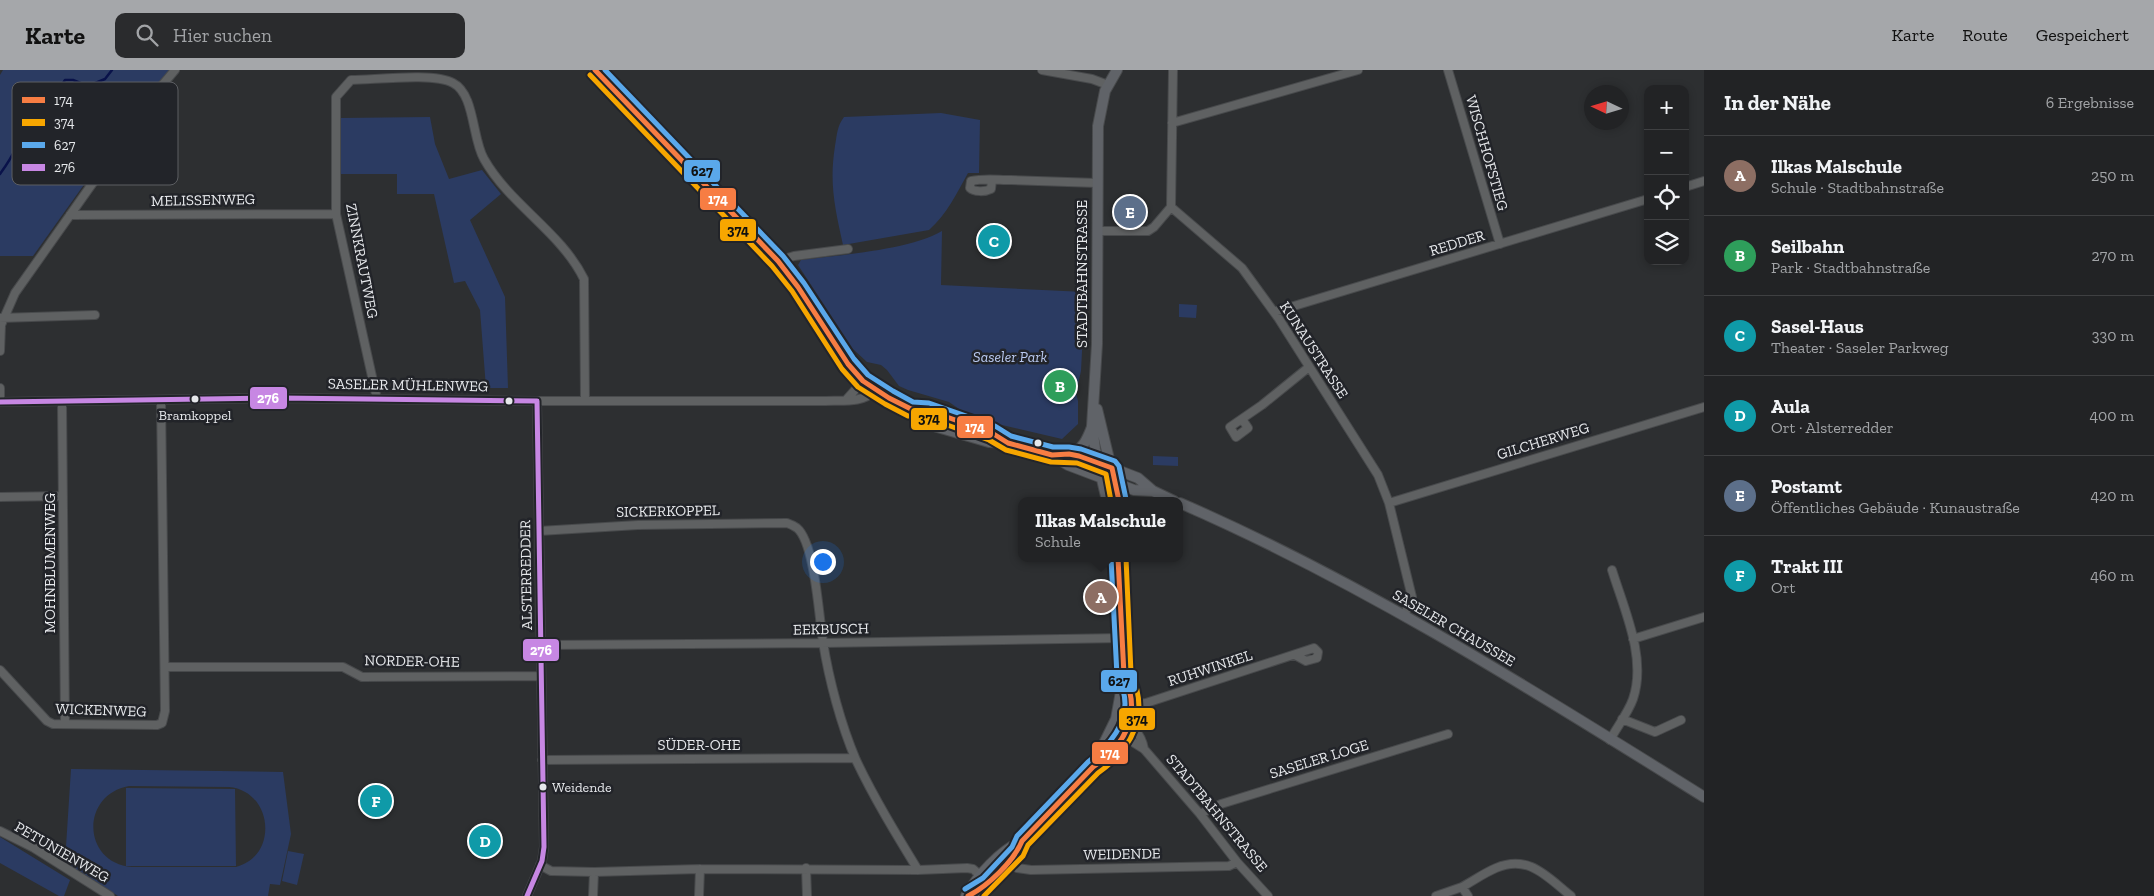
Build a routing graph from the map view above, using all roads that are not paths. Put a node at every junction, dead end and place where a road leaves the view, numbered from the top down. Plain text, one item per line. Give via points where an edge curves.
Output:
1 (174, 70) edge
2 (594, 70) edge
3 (1042, 70) edge
4 (1117, 70) edge
5 (1173, 70) edge
6 (1358, 70) edge
7 (1448, 70) edge
8 (164, 82) edge
9 (1108, 85) junction
10 (1172, 123) junction
11 (992, 180) dead end
12 (1704, 181) edge
13 (1097, 183) junction
14 (91, 185) edge
15 (1689, 186) edge
16 (1644, 200) edge
17 (1171, 207) junction
18 (336, 214) junction
19 (70, 215) junction
20 (1097, 231) junction
21 (1500, 244) junction
22 (848, 249) dead end
23 (778, 261) junction
24 (1274, 312) junction
25 (95, 315) dead end
26 (2, 318) edge
27 (0, 351) edge
28 (1309, 367) junction
29 (863, 381) junction
30 (0, 388) edge
31 (875, 390) junction
32 (1095, 395) junction
33 (376, 399) junction
34 (160, 400) junction
35 (846, 400) junction
36 (537, 401) junction
37 (585, 401) junction
38 (0, 402) edge
39 (62, 402) junction
40 (1704, 407) edge
41 (1242, 419) dead end
42 (1092, 426) junction
43 (1069, 454) junction
44 (1052, 455) junction
45 (1098, 463) junction
46 (1112, 468) junction
47 (1101, 477) junction
48 (1116, 483) junction
49 (1152, 491) junction
50 (63, 496) junction
51 (0, 497) edge
52 (1106, 497) edge
53 (1118, 497) edge
54 (1165, 497) edge
55 (1389, 502) junction
56 (1183, 504) edge
57 (539, 531) junction
58 (1118, 562) edge
59 (1612, 570) dead end
60 (1404, 616) junction
61 (1704, 617) edge
62 (1122, 638) junction
63 (1633, 639) junction
64 (823, 643) junction
65 (540, 645) junction
66 (1295, 655) dead end
67 (164, 667) junction
68 (0, 670) edge
69 (1124, 675) junction
70 (541, 676) junction
71 (1133, 705) junction
72 (1622, 719) junction
73 (1680, 720) dead end
74 (65, 724) junction
75 (1114, 724) junction
76 (1129, 725) junction
77 (1448, 734) dead end
78 (1124, 736) junction
79 (1610, 740) junction
80 (1144, 750) junction
81 (856, 758) junction
82 (542, 760) junction
83 (1092, 767) junction
84 (1704, 798) edge
85 (1200, 814) junction
86 (0, 831) edge
87 (1022, 841) junction
88 (1009, 861) junction
89 (1237, 862) junction
90 (540, 865) junction
91 (806, 868) junction
92 (700, 869) junction
93 (918, 870) junction
94 (594, 872) junction
95 (981, 876) junction
96 (1462, 887) junction
97 (110, 896) edge
98 (527, 896) edge
99 (593, 896) edge
100 (700, 896) edge
101 (807, 896) edge
102 (967, 896) edge
103 (1268, 896) edge
104 (1436, 896) edge
105 (1468, 896) edge
106 (1571, 896) edge

1 - 8 street
2 - 23 main road
3 - 9 street
4 - 9 main road, STADTBAHNSTRASSE
5 - 10 street
6 - 10 street
7 - 21 street, WISCHHOFSTIEG
9 - 13 main road, STADTBAHNSTRASSE via 1098,126
10 - 17 street
11 - 13 street
12 - 15 street
13 - 20 main road, STADTBAHNSTRASSE
14 - 19 street
16 - 21 street, REDDER
17 - 20 street via 1148,231
17 - 24 street, KUNAUSTRASSE via 1242,268
18 - 19 street, MELISSENWEG
18 - 33 street, ZINNKRAUTWEG
18 - 37 street, ZINNKRAUTWEG via 336,97 350,80 437,78 454,83 468,100 483,158 504,187 575,261 584,279
19 - 26 street
20 - 32 main road, STADTBAHNSTRASSE
21 - 24 street, REDDER
22 - 23 street
23 - 29 main road via 841,355
24 - 28 street, KUNAUSTRASSE
25 - 26 street
26 - 27 street
28 - 41 street
28 - 55 street, KUNAUSTRASSE via 1378,475
29 - 31 main road
29 - 35 street
30 - 38 street
31 - 35 street, SASELER MÜHLENWEG via 866,398
31 - 44 main road via 911,409 927,410 992,433 1008,443
32 - 42 main road, STADTBAHNSTRASSE
32 - 46 main road, STADTBAHNSTRASSE
33 - 34 street, SASELER MÜHLENWEG
33 - 36 street, SASELER MÜHLENWEG
34 - 39 street, SASELER MÜHLENWEG
34 - 67 street
35 - 37 street, SASELER MÜHLENWEG
36 - 37 street, SASELER MÜHLENWEG
36 - 57 street, ALSTERREDDER
38 - 39 street, SASELER MÜHLENWEG
39 - 50 street, MOHNBLUMENWEG
40 - 55 street, GILCHERWEG
42 - 43 main road via 1083,445
42 - 45 main road, STADTBAHNSTRASSE
43 - 44 main road
43 - 45 main road
44 - 47 main road via 1068,466
45 - 46 main road
45 - 47 main road, STADTBAHNSTRASSE
46 - 48 main road, STADTBAHNSTRASSE
46 - 49 main road via 1138,478
47 - 48 main road
47 - 52 main road, STADTBAHNSTRASSE
48 - 49 main road via 1134,490
48 - 53 main road, STADTBAHNSTRASSE
49 - 54 main road
50 - 51 street
50 - 74 street, MOHNBLUMENWEG
55 - 60 street, KUNAUSTRASSE via 1412,597
56 - 60 main road, SASELER CHAUSSEE
57 - 64 street, SICKERKOPPEL via 668,524 786,523 796,527 806,546 815,580
57 - 65 street, ALSTERREDDER
58 - 62 main road
59 - 63 street
60 - 79 main road, SASELER CHAUSSEE
61 - 63 street
62 - 64 street, EEKBUSCH
62 - 69 main road
63 - 72 street via 1636,684 1633,700
64 - 65 street, EEKBUSCH
64 - 81 street via 836,700
65 - 70 street, ALSTERREDDER
66 - 71 street, RUHWINKEL
67 - 70 street, NORDER-OHE via 343,666 362,677
67 - 74 street, WICKENWEG via 165,717 157,726
68 - 74 street, WICKENWEG via 47,721
69 - 71 main road
69 - 75 main road
70 - 82 street, ALSTERREDDER
71 - 76 main road
72 - 73 street via 1655,732
72 - 79 street
75 - 76 street
75 - 78 street, STADTBAHNSTRASSE
75 - 83 main road
76 - 78 main road
76 - 80 street, STADTBAHNSTRASSE via 1140,734
77 - 85 street, SASELER LOGE via 1221,804
78 - 80 street, STADTBAHNSTRASSE
78 - 83 main road via 1112,752
79 - 84 main road, SASELER CHAUSSEE
80 - 85 street, STADTBAHNSTRASSE
81 - 82 street, SÜDER-OHE
81 - 93 street via 873,794
82 - 90 street, ALSTERREDDER via 544,847
83 - 87 main road
85 - 89 street, STADTBAHNSTRASSE
86 - 97 street, PETUNIENWEG via 34,848
87 - 88 main road
87 - 95 main road via 1011,846
88 - 89 street, WEIDENDE via 1017,868 1031,870 1229,866
88 - 102 main road via 980,890
89 - 103 street, STADTBAHNSTRASSE
90 - 94 street via 551,871
90 - 98 street, ALSTERREDDER
91 - 92 street
91 - 93 street
91 - 101 street
92 - 94 street
92 - 100 street
93 - 95 street via 968,868
94 - 99 street
95 - 102 main road via 973,883
96 - 104 street
96 - 105 street
96 - 106 street via 1496,868 1527,864

